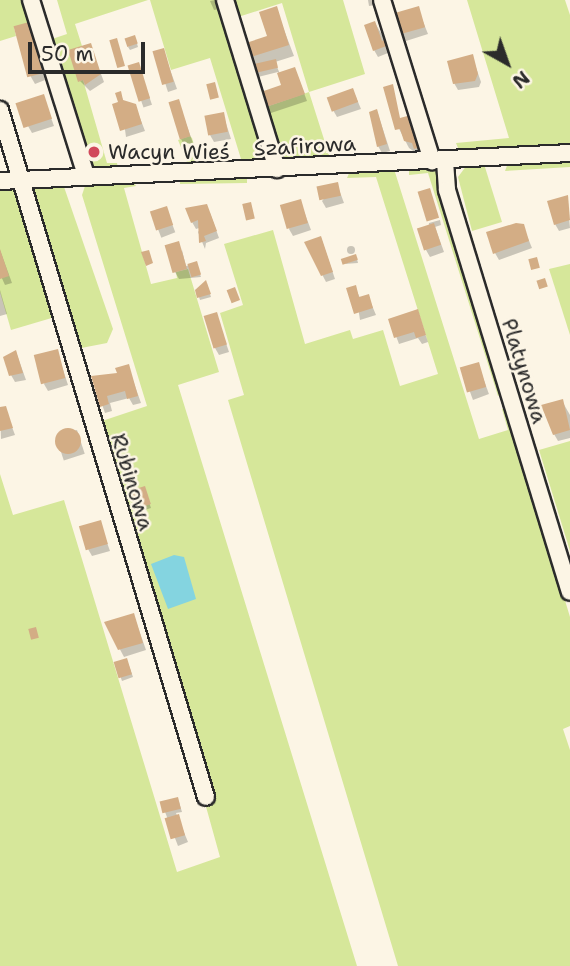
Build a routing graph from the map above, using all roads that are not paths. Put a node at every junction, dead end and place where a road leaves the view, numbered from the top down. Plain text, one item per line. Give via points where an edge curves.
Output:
1 (31, 0) edge
2 (225, 0) edge
3 (382, 0) edge
4 (0, 110) edge
5 (570, 153) edge
6 (438, 161) junction
7 (276, 169) junction
8 (86, 176) junction
9 (20, 180) junction
10 (0, 181) edge
11 (570, 592) edge
12 (206, 797) dead end

1 - 8 street
2 - 7 street
3 - 6 street, Platynowa
4 - 9 street, Rubinowa
5 - 6 street, Szafirowa
6 - 7 street, Szafirowa
6 - 11 street, Platynowa
7 - 8 street, Szafirowa
8 - 9 street, Szafirowa
9 - 10 street, Szafirowa
9 - 12 street, Rubinowa

